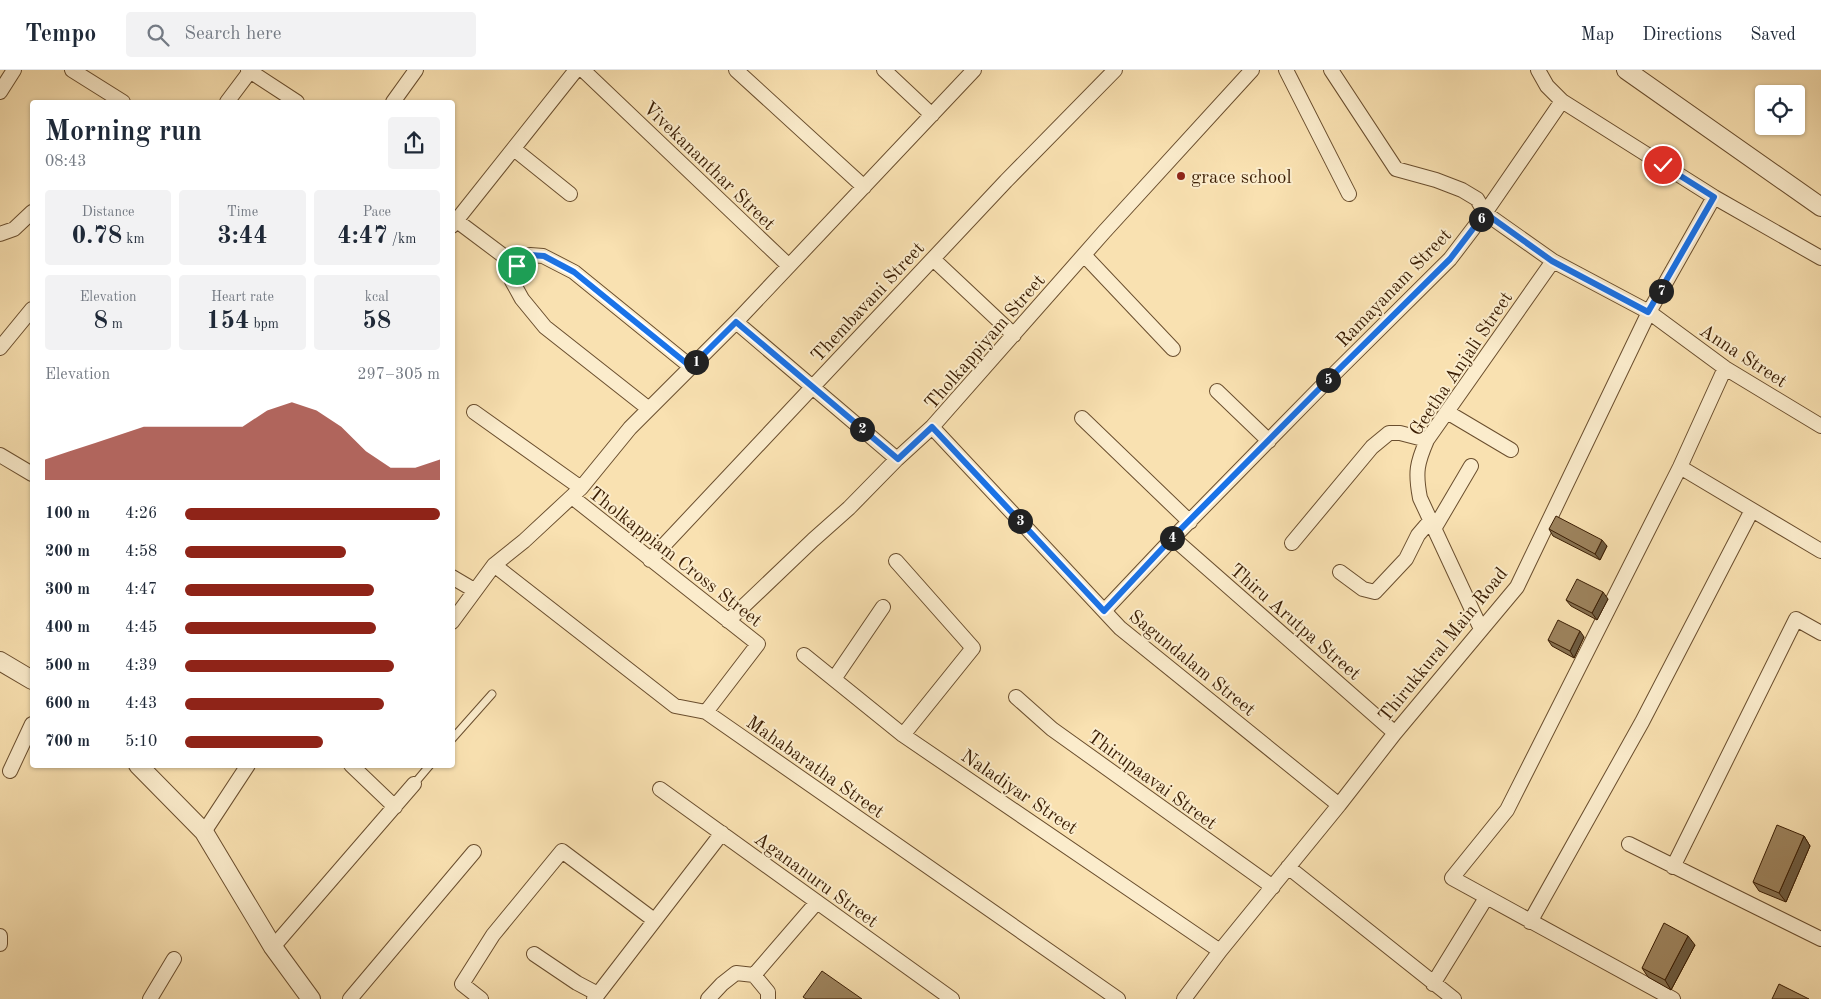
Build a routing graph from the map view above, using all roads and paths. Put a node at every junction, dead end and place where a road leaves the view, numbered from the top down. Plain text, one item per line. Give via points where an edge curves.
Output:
1 (14, 70) edge
2 (72, 70) edge
3 (250, 70) edge
4 (416, 70) edge
5 (576, 70) edge
6 (583, 70) edge
7 (736, 70) edge
8 (884, 70) edge
9 (974, 70) edge
10 (1115, 70) edge
11 (1252, 70) edge
12 (1286, 70) edge
13 (1331, 70) edge
14 (1538, 70) edge
15 (1626, 70) edge
16 (0, 92) edge
17 (117, 100) edge
18 (228, 100) edge
19 (294, 100) edge
20 (394, 100) edge
21 (1562, 101) junction
22 (932, 115) junction
23 (514, 149) junction
24 (864, 187) junction
25 (570, 194) dead end
26 (1349, 194) dead end
27 (1714, 197) junction
28 (1821, 207) edge
29 (1485, 213) junction
30 (30, 214) edge
31 (455, 224) edge
32 (0, 234) edge
33 (1084, 255) junction
34 (1821, 258) edge
35 (933, 259) junction
36 (1552, 261) junction
37 (517, 266) junction
38 (789, 266) junction
39 (30, 311) edge
40 (1648, 312) junction
41 (736, 322) junction
42 (1014, 335) junction
43 (0, 348) edge
44 (1173, 350) dead end
45 (691, 367) junction
46 (1725, 368) junction
47 (812, 387) junction
48 (1217, 391) dead end
49 (649, 409) junction
50 (474, 412) dead end
51 (1447, 412) junction
52 (1082, 418) dead end
53 (1821, 426) edge
54 (932, 427) junction
55 (1427, 440) junction
56 (1269, 441) junction
57 (1511, 450) dead end
58 (0, 455) edge
59 (898, 459) junction
60 (1471, 466) dead end
61 (1680, 467) junction
62 (30, 473) edge
63 (576, 493) junction
64 (1752, 510) junction
65 (1190, 522) junction
66 (1432, 524) junction
67 (1172, 538) junction
68 (1292, 543) dead end
69 (1821, 551) edge
70 (650, 560) junction
71 (896, 561) dead end
72 (494, 565) junction
73 (1340, 572) dead end
74 (455, 579) edge
75 (474, 590) junction
76 (883, 607) dead end
77 (1104, 611) junction
78 (455, 618) edge
79 (728, 621) junction
80 (1482, 629) junction
81 (1821, 633) edge
82 (804, 655) dead end
83 (0, 661) edge
84 (30, 679) edge
85 (834, 679) junction
86 (492, 694) dead end
87 (1016, 696) dead end
88 (706, 712) junction
89 (30, 728) edge
90 (1395, 733) junction
91 (903, 735) junction
92 (455, 736) edge
93 (141, 768) edge
94 (246, 768) edge
95 (354, 768) edge
96 (427, 768) edge
97 (10, 771) dead end
98 (414, 784) joint
99 (660, 789) dead end
100 (1339, 805) junction
101 (395, 807) junction
102 (204, 832) junction
103 (722, 833) junction
104 (1629, 844) dead end
105 (474, 852) dead end
106 (1673, 866) junction
107 (1288, 867) junction
108 (1272, 888) junction
109 (1486, 898) junction
110 (817, 902) junction
111 (654, 920) junction
112 (1530, 922) junction
113 (0, 936) edge
114 (1821, 938) edge
115 (0, 944) edge
116 (273, 947) junction
117 (1220, 950) junction
118 (534, 954) dead end
119 (174, 959) dead end
120 (754, 975) junction
121 (1433, 984) junction
122 (596, 997) edge
123 (150, 999) edge
124 (311, 999) edge
125 (350, 999) edge
126 (481, 999) edge
127 (708, 999) edge
128 (768, 999) edge
129 (952, 999) edge
130 (1118, 999) edge
131 (1184, 999) edge
132 (1454, 999) edge
133 (1673, 999) edge

1 - 16 street
2 - 17 street
3 - 18 street
3 - 19 street
4 - 20 street
5 - 23 street
6 - 38 street, Vivekananthar Street
7 - 24 street
8 - 22 street
9 - 22 street
10 - 35 street, Thembavani Street
11 - 33 street, Tholkappiyam Street
12 - 26 street
13 - 29 street, Anna Street via 1396,169 1462,190 1477,199
14 - 21 street via 1547,86
15 - 28 street
21 - 27 street
21 - 29 street, Ramayanam Street
22 - 24 street
23 - 25 street
23 - 31 street
24 - 38 street
27 - 34 street
27 - 40 street, Thirukkural Main Road
29 - 36 street, Anna Street
29 - 56 street, Ramayanam Street via 1450,259
30 - 32 street via 14,229
31 - 37 street
33 - 42 street, Tholkappiyam Street
33 - 44 street
35 - 42 street
35 - 47 street, Thembavani Street
36 - 40 street, Anna Street
36 - 51 street, Geetha Anjali Street
37 - 45 street via 530,255 544,256 574,272
37 - 49 street via 512,281 545,327
38 - 41 street
39 - 43 street
40 - 46 street, Anna Street
40 - 80 street, Thirukkural Main Road via 1517,587
41 - 45 street
41 - 47 street
42 - 54 street, Tholkappiyam Street
45 - 49 street
46 - 53 street, Anna Street
46 - 61 street
47 - 59 street
47 - 70 street, Thembavani Street
48 - 56 street
49 - 63 street
50 - 63 street, Tholkappiam Cross Street
51 - 55 street, Geetha Anjali Street
51 - 57 street
52 - 65 street
54 - 59 street, Tholkappiyam Street
54 - 77 street, Sagundalam Street
55 - 66 street, Geetha Anjali Street via 1416,478 1420,498
55 - 68 street via 1389,433 1372,447
56 - 65 street, Ramayanam Street
58 - 62 street
59 - 79 street, Tholkappiyam Street
60 - 66 street
61 - 64 street
61 - 109 street via 1507,810 1452,878
63 - 70 street, Tholkappiam Cross Street
63 - 72 street
64 - 69 street
64 - 112 street via 1642,722
65 - 67 street, Ramayanam Street
66 - 73 street via 1418,535 1406,559 1375,592 1363,589
66 - 80 street, Geetha Anjali Street
67 - 77 street, Ramayanam Street
67 - 90 street, Thiru Arutpa Street
70 - 79 street, Tholkappiam Cross Street
71 - 91 street via 973,648
72 - 75 street
72 - 88 street, Mahabaratha Street via 676,706
74 - 75 street
75 - 78 street
76 - 85 street
77 - 100 street, Sagundalam Street via 1120,628
79 - 88 street, Tholkappiam Cross Street via 758,644
80 - 90 street, Thirukkural Main Road
81 - 106 street via 1796,619
82 - 85 street, Naladiyar Street
83 - 84 street
85 - 91 street, Naladiyar Street
86 - 92 lane
87 - 108 street, Thirupaavai Street via 1052,729
88 - 130 street, Mahabaratha Street
89 - 97 street
90 - 100 street, Thirukkural Main Road
91 - 117 street, Naladiyar Street
93 - 102 street
94 - 102 street
95 - 101 street
96 - 98 lane
98 - 101 street
99 - 103 street, Agananuru Street
100 - 107 street, Thirukkural Main Road
101 - 116 street
102 - 116 street
103 - 110 street, Agananuru Street
103 - 111 street
104 - 106 street
105 - 125 street
106 - 114 street
107 - 108 street, Thirukkural Main Road
107 - 121 street
108 - 117 street, Thirukkural Main Road
109 - 112 street
109 - 121 street
110 - 120 street
110 - 129 street, Agananuru Street
111 - 122 street
111 - 126 street via 562,851 493,935 462,984
112 - 133 street
113 - 115 street
116 - 124 street
117 - 131 street, Thirukkural Main Road
118 - 122 street
119 - 123 street
120 - 127 street via 736,973
120 - 128 street via 768,992
121 - 132 street

